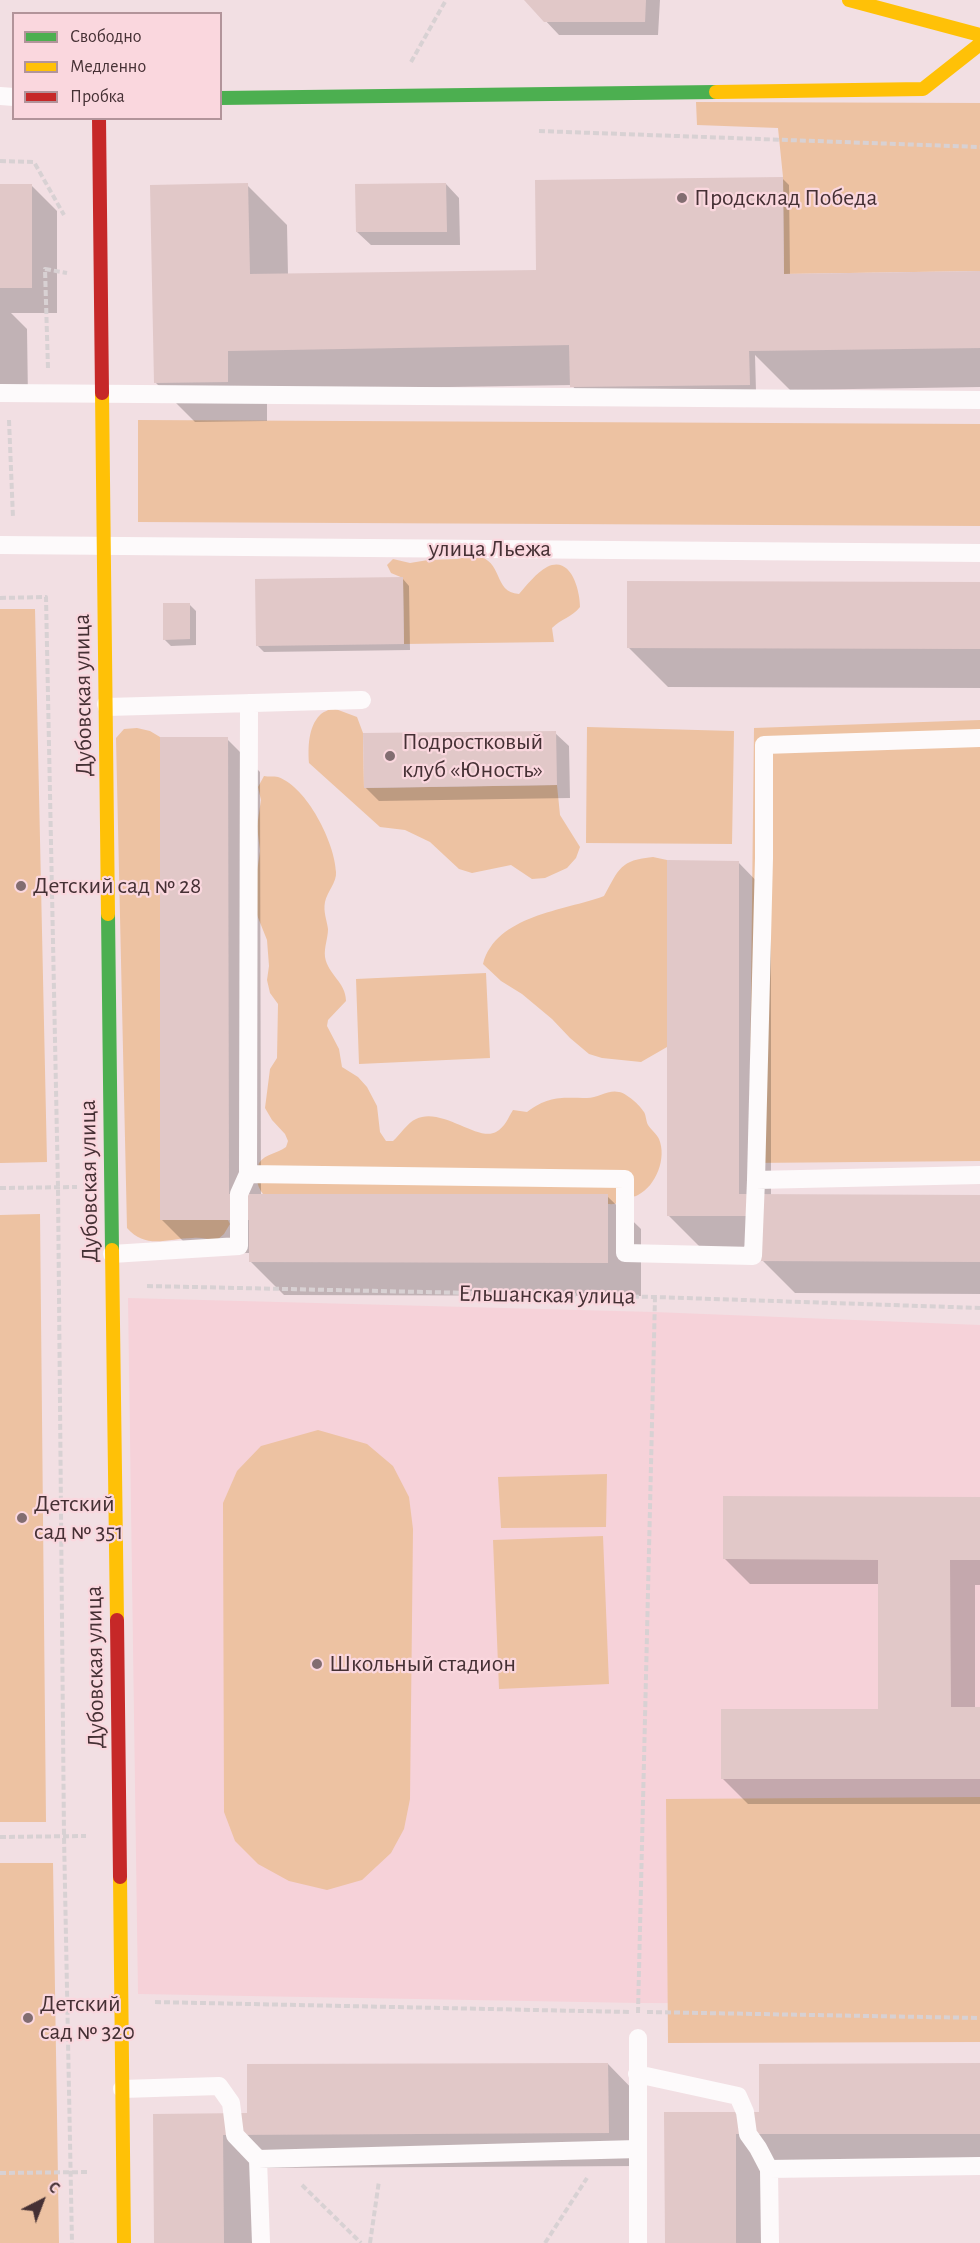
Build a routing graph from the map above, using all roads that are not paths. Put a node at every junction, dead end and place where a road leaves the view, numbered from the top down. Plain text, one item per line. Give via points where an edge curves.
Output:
1 (849, 0) edge
2 (980, 35) edge
3 (980, 44) edge
4 (222, 98) edge
5 (99, 120) edge
6 (4, 393) edge
7 (102, 393) junction
8 (980, 400) edge
9 (7, 544) edge
10 (104, 545) junction
11 (980, 553) edge
12 (362, 700) dead end
13 (249, 703) junction
14 (106, 704) junction
15 (980, 738) edge
16 (248, 1174) junction
17 (980, 1175) edge
18 (756, 1180) junction
19 (112, 1254) junction
20 (638, 2038) road end
21 (638, 2074) junction
22 (122, 2089) junction
23 (638, 2150) junction
24 (267, 2159) junction
25 (980, 2166) edge
26 (769, 2169) junction
27 (124, 2243) edge
28 (261, 2243) edge
29 (638, 2243) edge
30 (770, 2243) edge

1 - 2 street
3 - 4 street via 922,89
5 - 7 street, Дубовская улица
6 - 7 lane
7 - 8 lane
7 - 10 street, Дубовская улица
9 - 10 lane, улица Льежа
10 - 11 lane, улица Льежа
10 - 14 street, Дубовская улица
12 - 13 lane
13 - 14 lane via 107,707
13 - 16 lane
14 - 19 street, Дубовская улица
15 - 18 lane via 764,745
16 - 18 lane via 626,1179 625,1253 753,1256
16 - 19 lane via 239,1194 239,1246
17 - 18 lane
19 - 22 street, Дубовская улица
20 - 21 lane
21 - 23 lane
21 - 26 lane via 738,2096 748,2134
22 - 24 lane via 219,2086 231,2103 235,2135
22 - 27 street, Дубовская улица
23 - 24 lane
23 - 29 lane
24 - 28 lane
25 - 26 lane
26 - 30 lane

